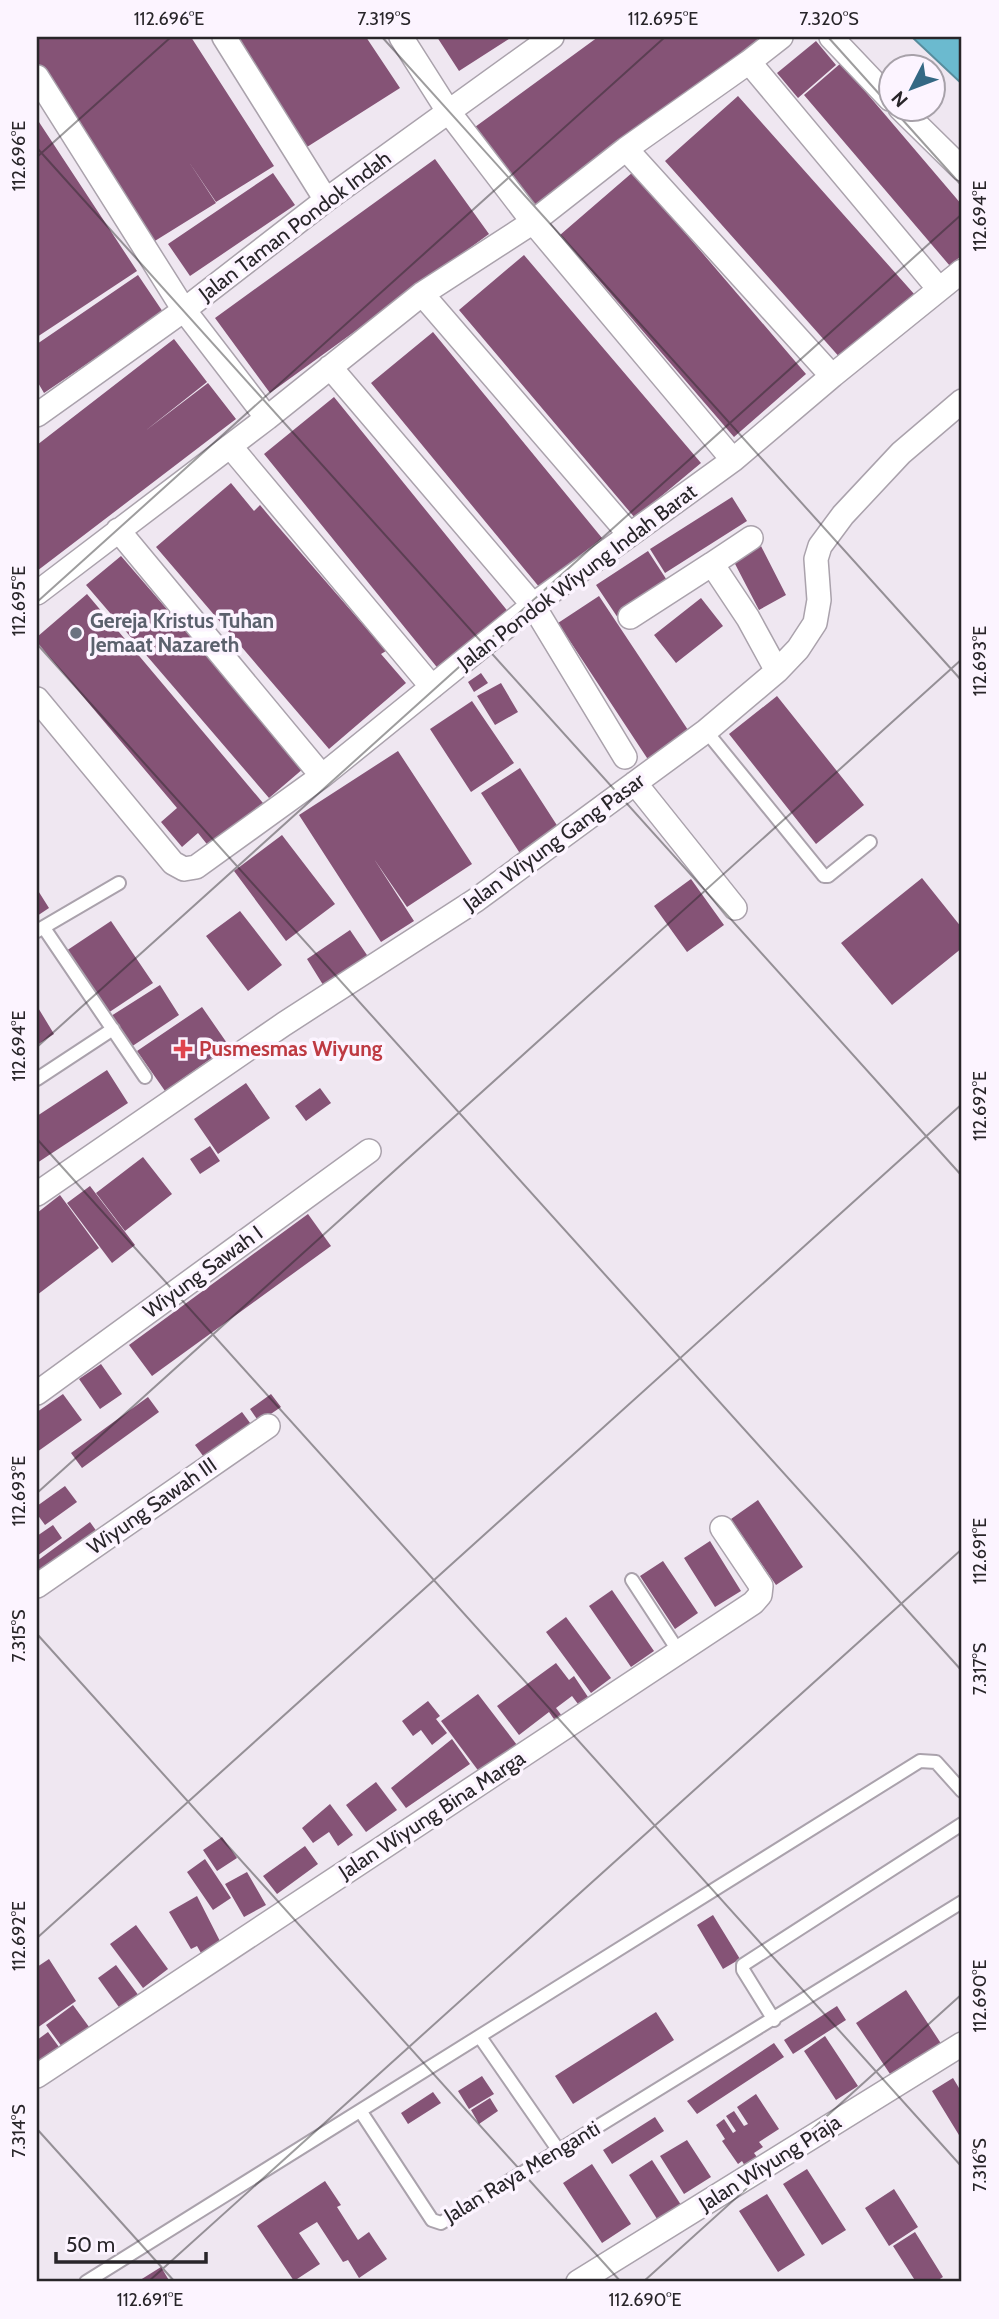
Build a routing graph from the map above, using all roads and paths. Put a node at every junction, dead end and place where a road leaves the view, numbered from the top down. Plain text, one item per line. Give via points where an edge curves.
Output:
1 (225, 37) edge
2 (401, 37) edge
3 (552, 37) edge
4 (781, 37) edge
5 (831, 37) edge
6 (749, 62) junction
7 (37, 77) edge
8 (876, 84) edge
9 (449, 111) junction
10 (915, 122) edge
11 (625, 149) junction
12 (962, 169) edge
13 (326, 200) junction
14 (533, 222) junction
15 (962, 271) edge
16 (939, 289) junction
17 (422, 294) junction
18 (184, 310) junction
19 (330, 367) junction
20 (832, 376) junction
21 (962, 401) edge
22 (38, 411) edge
23 (267, 418) junction
24 (230, 446) junction
25 (733, 460) junction
26 (118, 530) junction
27 (630, 535) junction
28 (751, 538) dead end
29 (712, 564) junction
30 (37, 593) edge
31 (533, 605) junction
32 (630, 617) dead end
33 (777, 671) junction
34 (432, 688) junction
35 (37, 699) edge
36 (706, 731) junction
37 (625, 757) dead end
38 (322, 776) junction
39 (635, 783) junction
40 (870, 842) dead end
41 (119, 883) dead end
42 (735, 908) dead end
43 (40, 929) edge
44 (113, 1029) junction
45 (145, 1077) dead end
46 (37, 1079) edge
47 (369, 1151) dead end
48 (37, 1194) edge
49 (37, 1393) edge
50 (268, 1426) dead end
51 (722, 1528) dead end
52 (632, 1580) dead end
53 (37, 1586) edge
54 (679, 1652) junction
55 (962, 1791) edge
56 (962, 1824) edge
57 (962, 1902) edge
58 (774, 2020) junction
59 (480, 2037) junction
60 (962, 2044) edge
61 (37, 2076) edge
62 (360, 2112) junction
63 (559, 2151) junction
64 (86, 2282) edge
65 (578, 2282) edge

1 - 13 street
2 - 9 street
3 - 9 street, Jalan Taman Pondok Indah
4 - 6 street
5 - 8 street
6 - 11 street
6 - 16 street
7 - 18 street
9 - 13 street, Jalan Taman Pondok Indah
9 - 14 street
10 - 12 street
11 - 14 street
11 - 20 street
13 - 18 street, Jalan Taman Pondok Indah
14 - 17 street
14 - 25 street
15 - 16 street, Jalan Pondok Wiyung Indah Barat
16 - 20 street, Jalan Pondok Wiyung Indah Barat
17 - 19 street
17 - 27 street
18 - 22 street, Jalan Taman Pondok Indah
18 - 23 street
19 - 23 street
19 - 31 street
20 - 25 street, Jalan Pondok Wiyung Indah Barat
21 - 33 street, Jalan Wiyung Gang Pasar via 901,453 820,546 815,623
23 - 24 street
24 - 26 street
24 - 34 street
25 - 27 street, Jalan Pondok Wiyung Indah Barat
26 - 30 street
26 - 38 street
27 - 31 street, Jalan Pondok Wiyung Indah Barat
28 - 29 street
29 - 32 street
29 - 33 street
31 - 34 street, Jalan Pondok Wiyung Indah Barat
31 - 37 street
33 - 36 street, Jalan Wiyung Gang Pasar
34 - 38 street, Jalan Pondok Wiyung Indah Barat
35 - 38 street, Jalan Pondok Wiyung Indah Barat via 173,863 184,869 196,867
36 - 39 street, Jalan Wiyung Gang Pasar
36 - 40 lane via 824,876
39 - 42 street
39 - 48 street, Jalan Wiyung Gang Pasar via 476,900 284,1024
41 - 43 lane
43 - 44 lane
44 - 45 lane
44 - 46 lane
47 - 49 street, Wiyung Sawah I
50 - 53 street, Wiyung Sawah III
51 - 54 street, Jalan Wiyung Bina Marga via 761,1586 760,1595
52 - 54 lane
54 - 61 street, Jalan Wiyung Bina Marga
55 - 59 lane via 936,1762 920,1761
56 - 58 lane via 743,1965
57 - 58 lane, Jalan Raya Menganti
58 - 63 lane, Jalan Raya Menganti
59 - 62 lane
59 - 63 lane
60 - 65 street, Jalan Wiyung Praja
62 - 63 lane, Jalan Raya Menganti via 438,2223
62 - 64 lane

